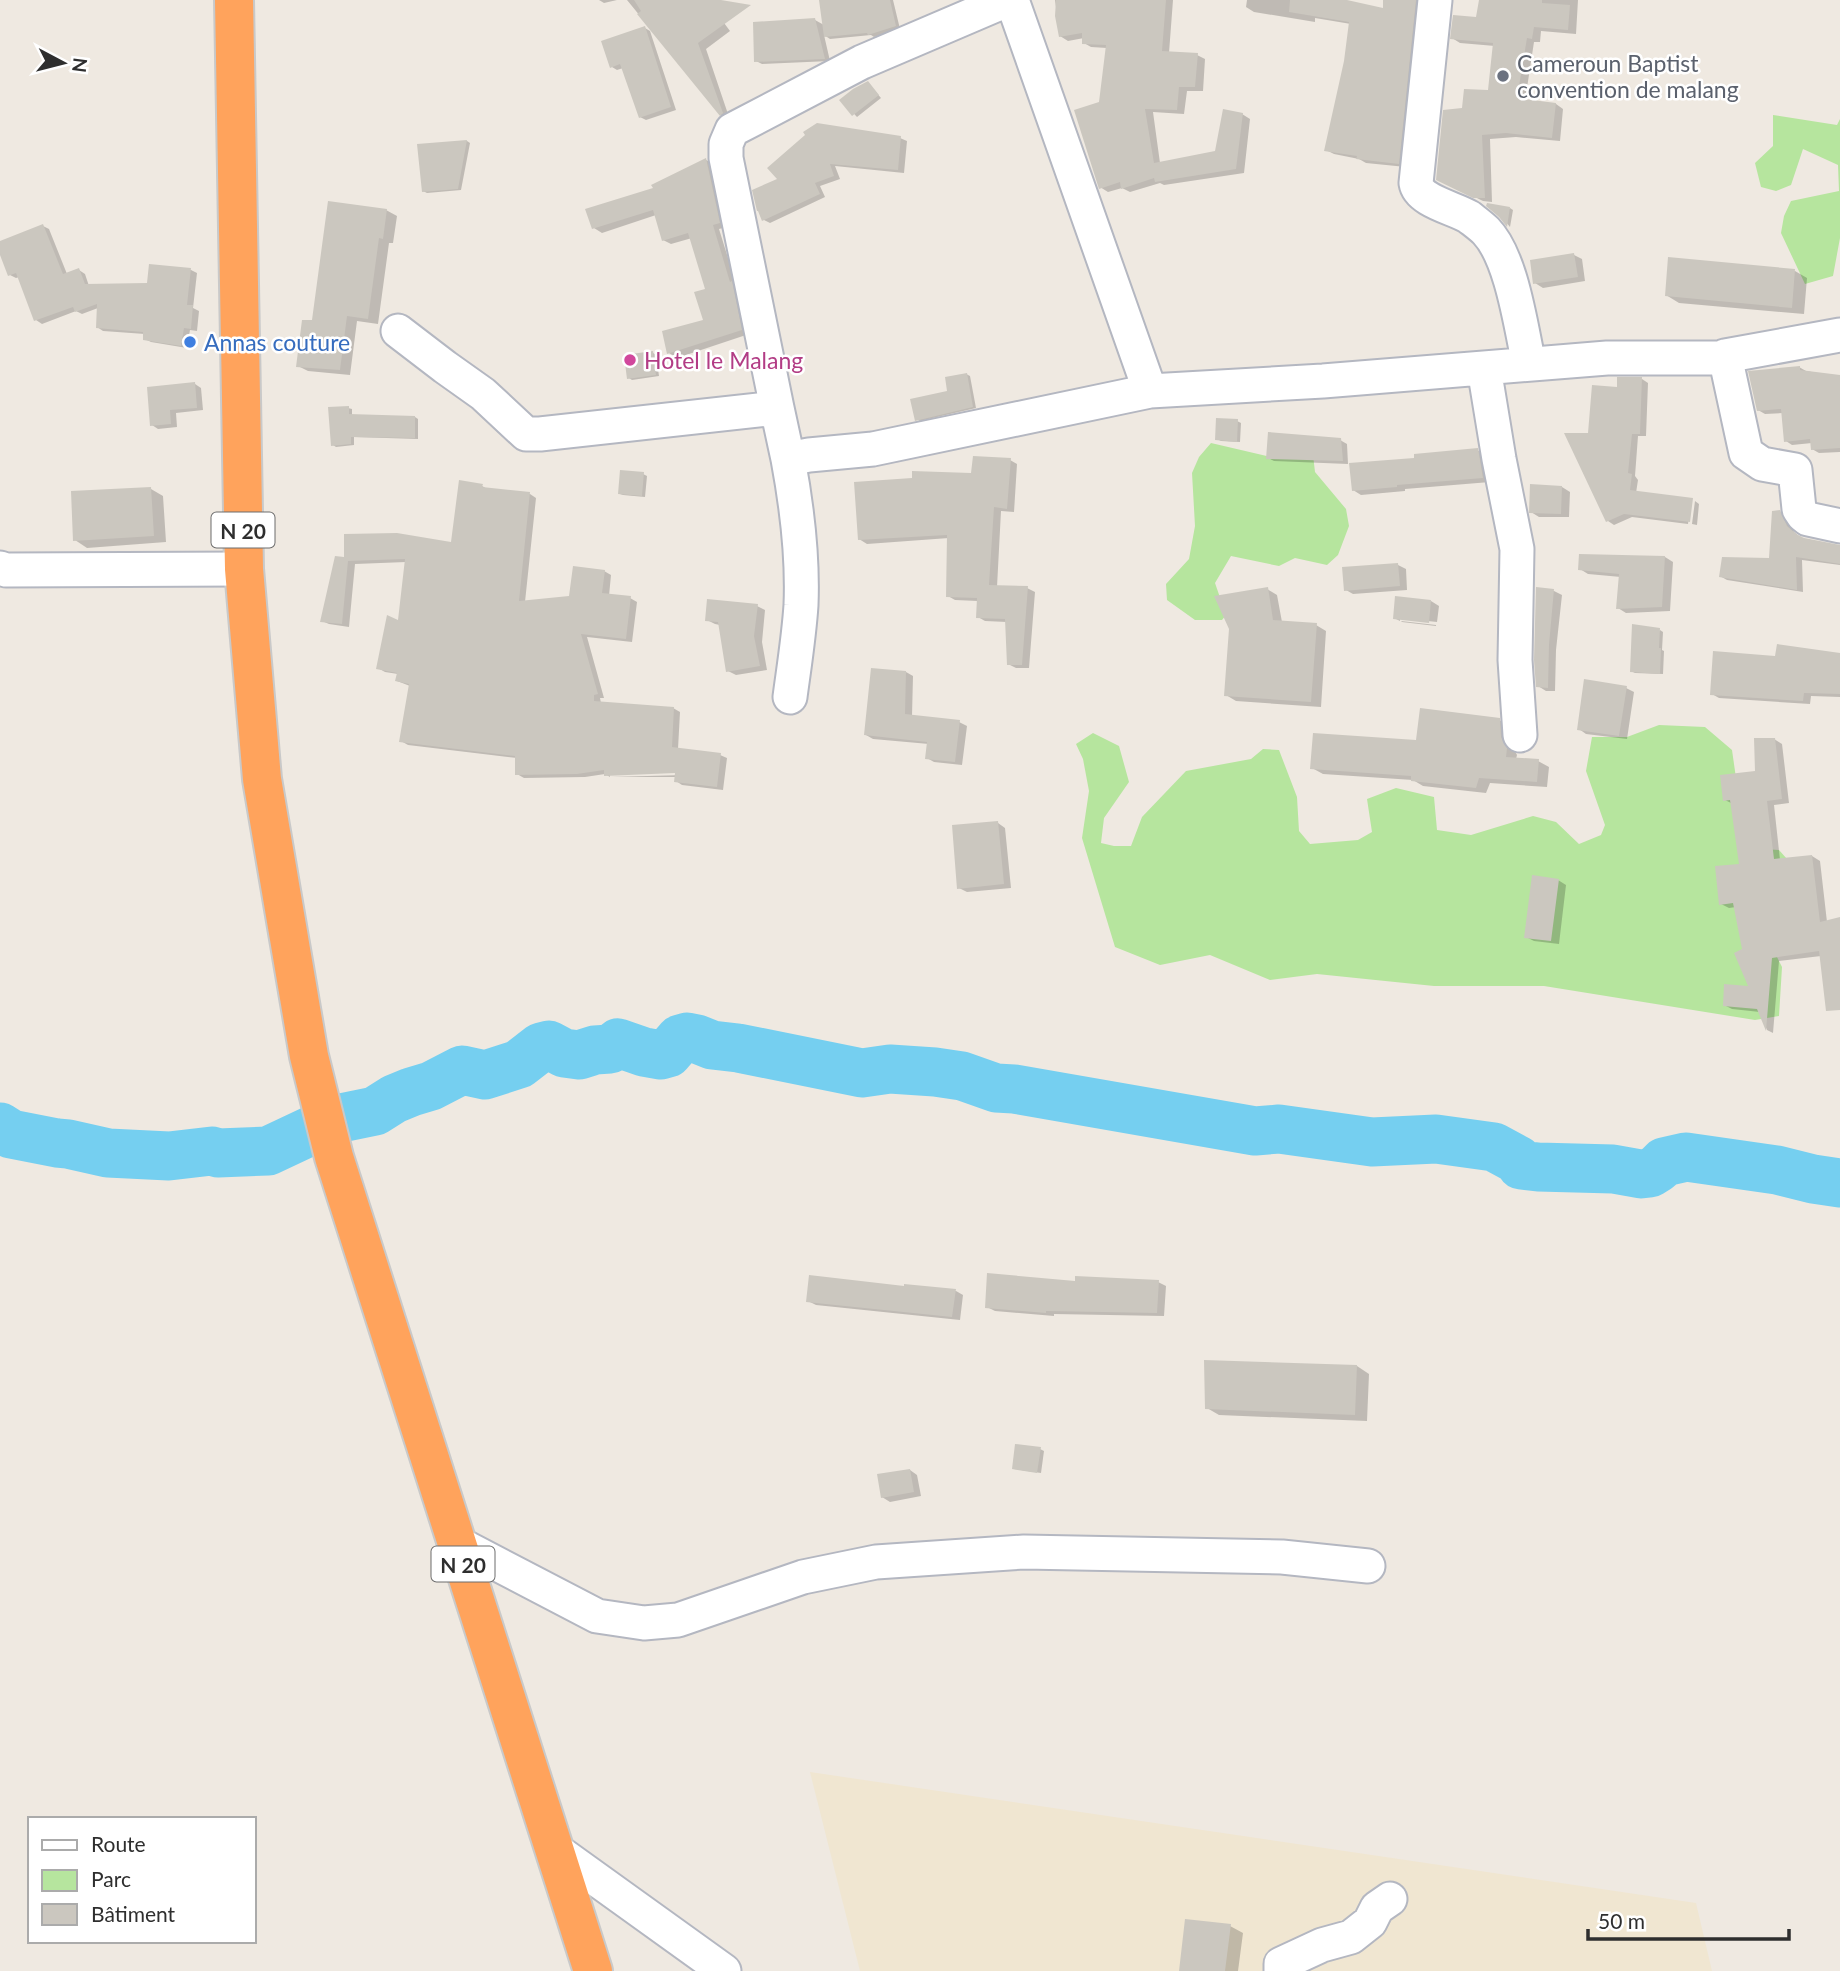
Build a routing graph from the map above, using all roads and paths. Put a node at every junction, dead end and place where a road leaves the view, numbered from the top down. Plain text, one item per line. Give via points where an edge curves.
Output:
1 (234, 0) edge
2 (1010, 0) edge
3 (1435, 0) edge
4 (398, 331) dead end
5 (1840, 335) edge
6 (1725, 356) junction
7 (1528, 365) junction
8 (1484, 368) junction
9 (1150, 391) junction
10 (777, 408) junction
11 (788, 459) junction
12 (1840, 526) edge
13 (0, 568) edge
14 (244, 569) junction
15 (790, 697) dead end
16 (1520, 735) dead end
17 (457, 1543) junction
18 (1368, 1566) dead end
19 (553, 1848) junction
20 (1390, 1899) dead end
21 (593, 1971) edge
22 (724, 1971) edge
23 (1281, 1971) edge

1 - 14 highway, N 20
2 - 9 street
2 - 10 street via 862,62 732,130 726,158
3 - 7 street via 1417,190 1487,232 1514,291
4 - 10 street via 483,394 526,434
5 - 6 street
6 - 7 street
6 - 12 street via 1746,453 1762,464 1795,470 1803,515
7 - 8 street
8 - 9 street
8 - 16 street via 1517,549 1515,660
9 - 11 street via 873,449
10 - 11 street
11 - 15 street via 797,508 801,606
13 - 14 street
14 - 17 highway, N 20 via 262,779 309,1056 334,1157
17 - 18 street via 597,1616 644,1623 678,1620 803,1577 889,1561 1024,1552 1282,1557
17 - 19 highway, N 20
19 - 21 highway, N 20
19 - 22 street
20 - 23 street via 1351,1937 1281,1964

